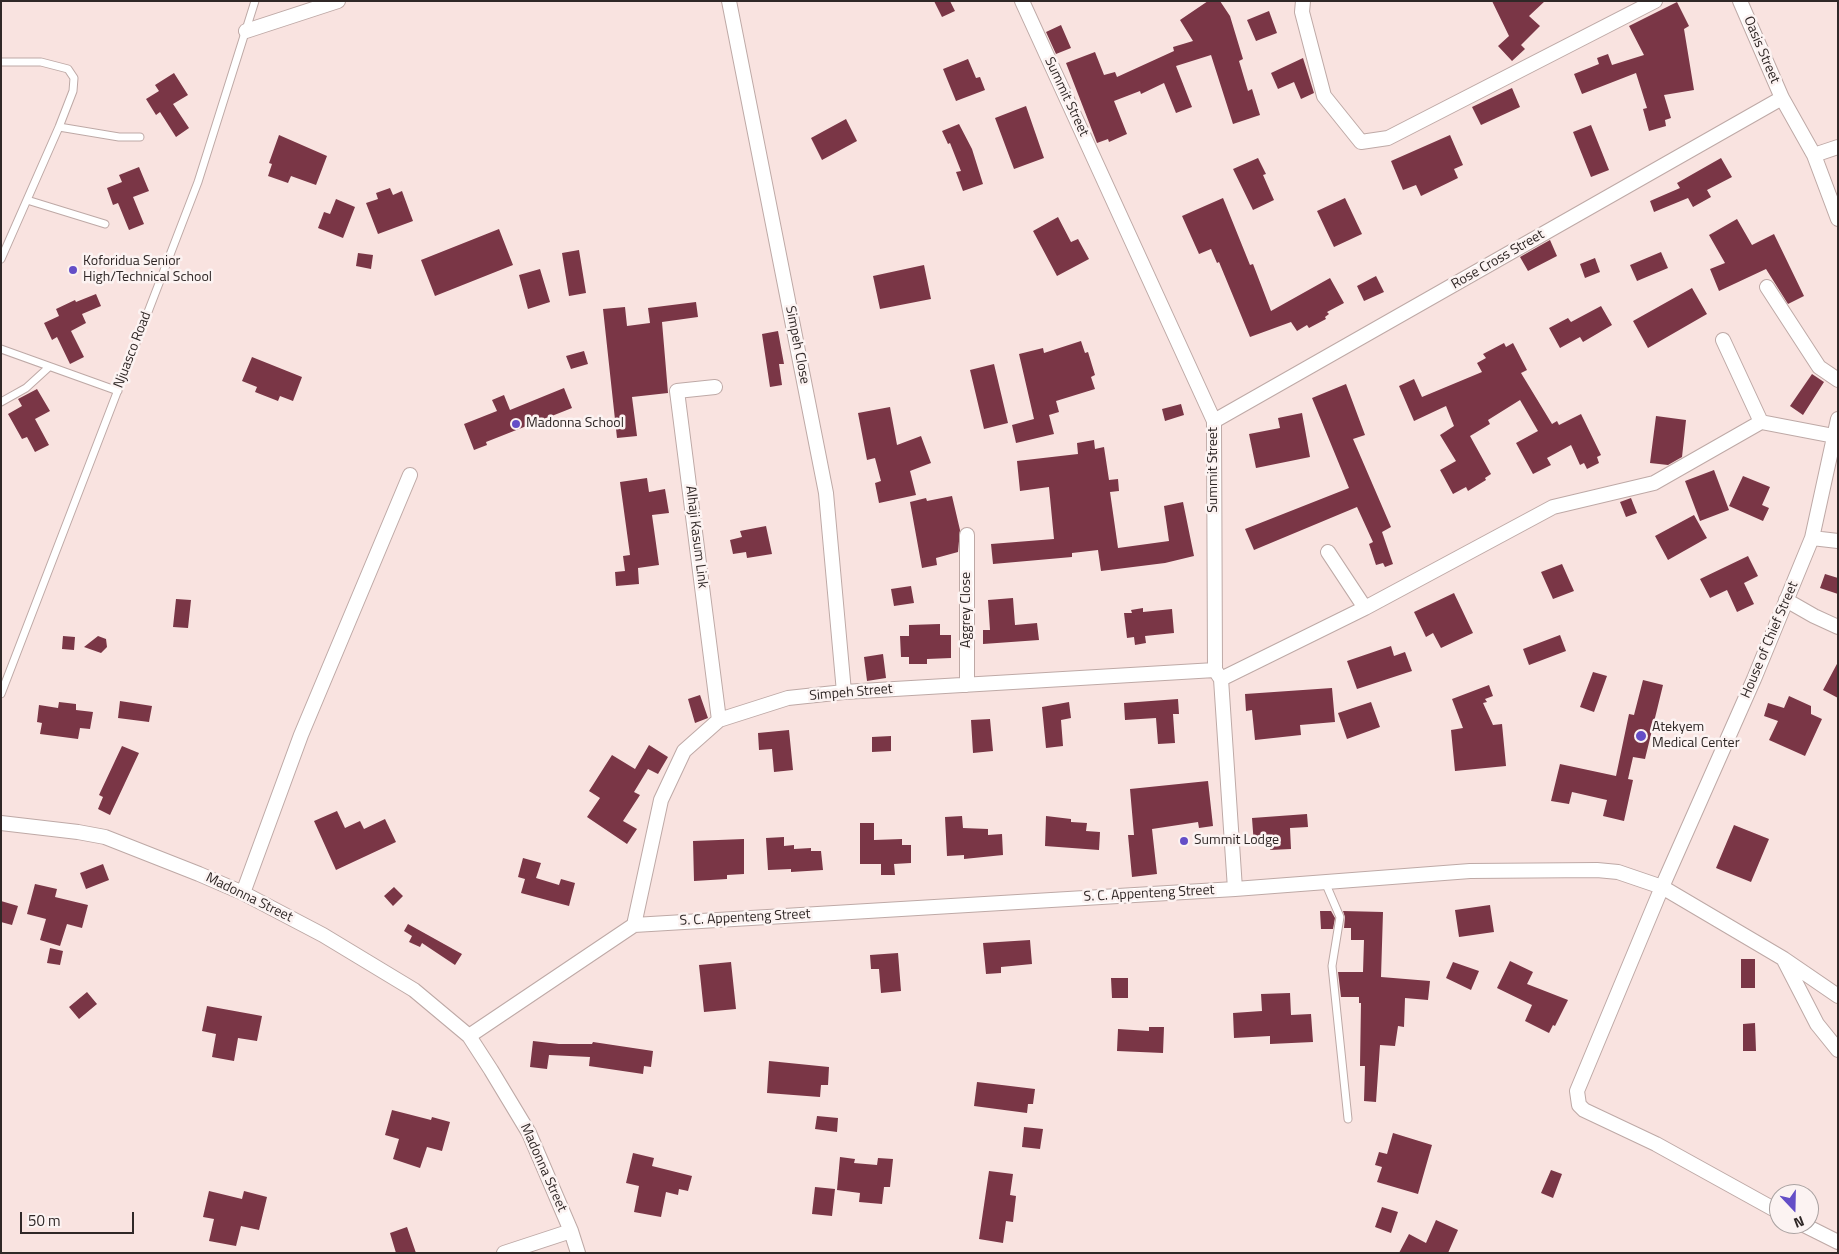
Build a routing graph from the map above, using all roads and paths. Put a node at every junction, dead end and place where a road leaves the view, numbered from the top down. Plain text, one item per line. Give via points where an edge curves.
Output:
1 (255, 1) edge
2 (338, 1) edge
3 (730, 1) edge
4 (1022, 1) edge
5 (1303, 1) edge
6 (1655, 1) edge
7 (1740, 1) edge
8 (246, 31) junction
9 (1, 62) edge
10 (1782, 98) junction
11 (59, 127) junction
12 (140, 137) dead end
13 (1838, 147) edge
14 (1814, 155) junction
15 (27, 200) junction
16 (1838, 219) edge
17 (105, 224) dead end
18 (1, 259) edge
19 (1767, 288) dead end
20 (1723, 340) dead end
21 (1, 349) edge
22 (49, 367) junction
23 (1838, 380) edge
24 (715, 387) dead end
25 (118, 391) junction
26 (1, 402) edge
27 (1838, 419) edge
28 (1214, 421) junction
29 (1761, 422) junction
30 (1834, 436) junction
31 (410, 475) dead end
32 (967, 535) dead end
33 (1812, 538) junction
34 (1838, 541) edge
35 (1328, 552) dead end
36 (1786, 600) junction
37 (1365, 608) junction
38 (1838, 627) edge
39 (1218, 674) junction
40 (967, 685) junction
41 (844, 692) junction
42 (1, 694) edge
43 (719, 720) junction
44 (1, 823) edge
45 (1325, 881) junction
46 (1662, 887) junction
47 (1235, 889) junction
48 (243, 893) junction
49 (634, 925) junction
50 (1784, 959) junction
51 (1838, 996) edge
52 (469, 1036) junction
53 (1838, 1050) edge
54 (1348, 1119) dead end
55 (1769, 1206) edge
56 (571, 1231) junction
57 (1819, 1232) edge
58 (1838, 1242) edge
59 (504, 1253) edge
60 (578, 1253) edge

1 - 8 lane, Njuasco Road
2 - 8 street
3 - 41 street, Simpeh Close via 826,493
4 - 28 street, Summit Street
5 - 6 street via 1302,12 1324,96 1361,142 1388,138
7 - 10 street, Oasis Street
8 - 25 lane, Njuasco Road via 198,182
9 - 11 lane via 41,62 68,68 74,78 73,91
10 - 14 street
10 - 28 street, Rose Cross Street
11 - 12 lane via 119,137
11 - 15 lane
13 - 14 street
14 - 16 street
15 - 17 lane
15 - 18 lane
19 - 23 street via 1819,367
20 - 29 street
21 - 22 lane
22 - 25 lane
22 - 26 lane via 26,388
24 - 43 street, Alhaji Kasum Link via 677,392
25 - 42 lane, Njuasco Road
27 - 30 street, House of Chief Street
28 - 39 street, Summit Street
29 - 30 street
29 - 37 street via 1654,483 1553,507
30 - 33 street, House of Chief Street
31 - 48 street via 301,735
32 - 40 street, Aggrey Close
33 - 34 street
33 - 36 street, House of Chief Street
35 - 37 street
36 - 38 street
36 - 46 street, House of Chief Street
37 - 39 street
39 - 40 street, Simpeh Street
39 - 47 street, Summit Street
40 - 41 street, Simpeh Street
41 - 43 street, Simpeh Street via 788,698
43 - 49 street, Simpeh Street via 684,751 662,800
44 - 48 street, Madonna Street via 105,837
45 - 46 street, S. C. Appenteng Street via 1470,871 1597,870 1636,877
45 - 47 street, S. C. Appenteng Street
45 - 54 lane via 1340,917 1332,966
46 - 50 street
46 - 55 street, House of Chief Street via 1577,1092 1579,1105
47 - 49 street, S. C. Appenteng Street
48 - 52 street, Madonna Street via 323,935 414,990
49 - 52 street
50 - 51 street
50 - 53 street via 1816,1024
52 - 56 street, Madonna Street via 529,1133
56 - 59 street
56 - 60 street, Madonna Street
57 - 58 street

